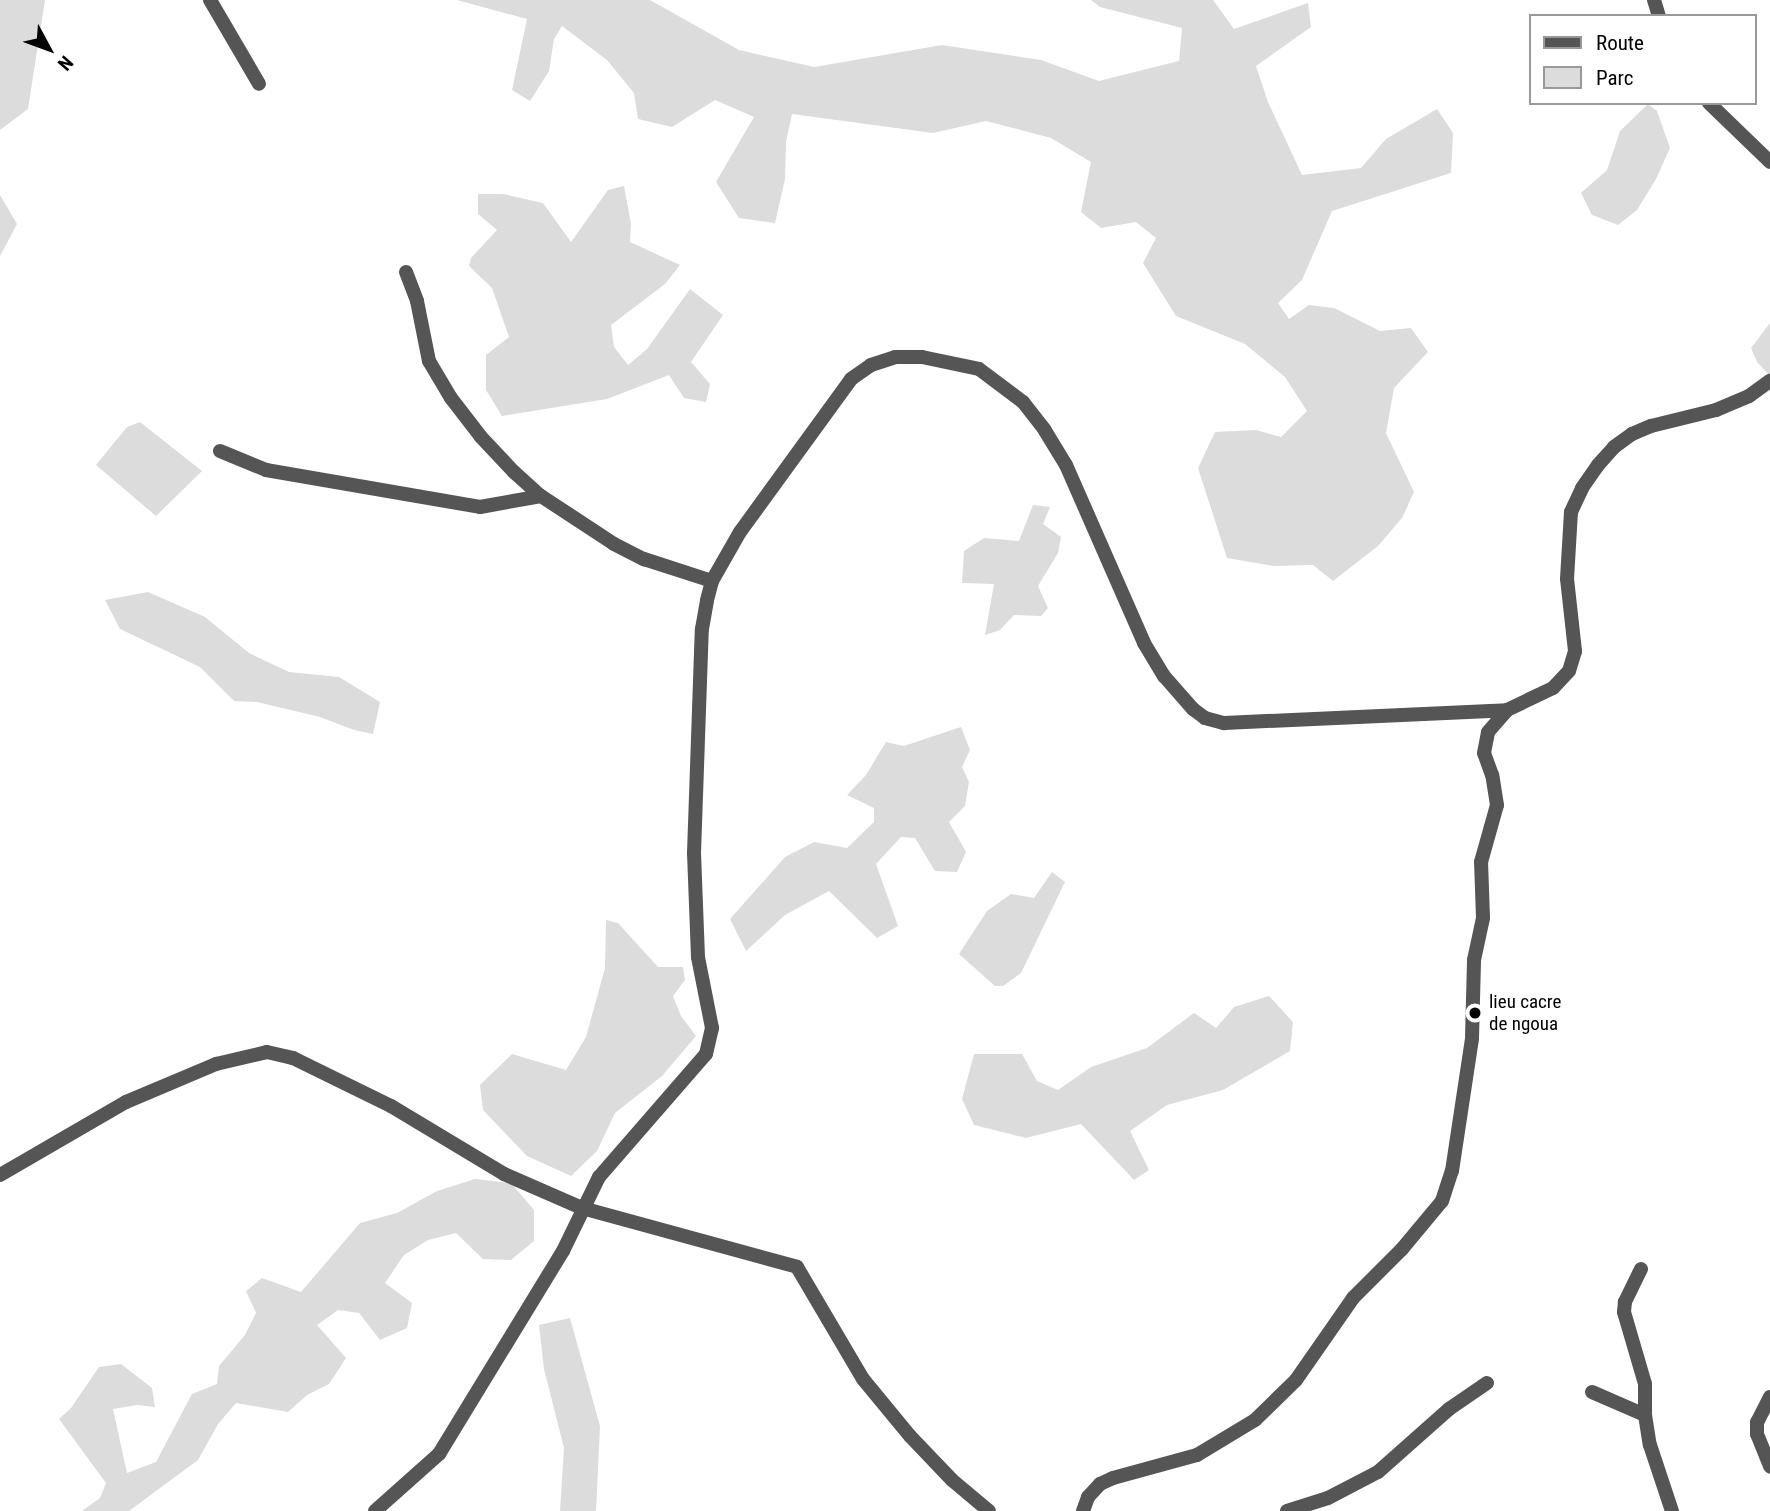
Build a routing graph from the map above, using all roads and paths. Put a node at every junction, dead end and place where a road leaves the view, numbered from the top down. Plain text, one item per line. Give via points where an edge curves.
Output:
1 (210, 0) edge
2 (259, 84) dead end
3 (1711, 105) edge
4 (1770, 162) edge
5 (406, 272) dead end
6 (1770, 381) edge
7 (220, 451) dead end
8 (541, 496) junction
9 (712, 581) junction
10 (1507, 709) junction
11 (0, 1175) edge
12 (582, 1208) junction
13 (1641, 1269) dead end
14 (1487, 1383) dead end
15 (1592, 1392) dead end
16 (1770, 1397) edge
17 (1645, 1415) junction
18 (1770, 1467) edge
19 (375, 1511) edge
20 (989, 1511) edge
21 (1083, 1511) edge
22 (1287, 1511) edge
23 (1672, 1511) edge

1 - 2 street
3 - 4 street
5 - 8 street via 429,361 451,398 481,437
6 - 10 street via 1716,410 1632,434 1598,465 1571,512 1567,579 1575,651 1569,671 1553,688
7 - 8 street via 266,470 480,508
8 - 9 street via 644,559
9 - 10 street via 770,488 851,380 871,365 895,357 949,361 979,369 1000,383 1044,429 1086,507 1144,643 1181,696 1205,718 1224,723
9 - 12 street via 702,628 694,853 698,957 711,1042 692,1072 599,1177
10 - 21 street via 1488,732 1484,753 1497,805 1481,862 1483,918 1474,960 1472,1038 1452,1171 1441,1201 1353,1298 1296,1380 1255,1420 1197,1455 1100,1484
11 - 12 street via 125,1101 216,1064 267,1052 293,1058 355,1086 504,1174
12 - 19 street via 563,1251 443,1449
12 - 20 street via 797,1267 863,1380 952,1480
13 - 17 street via 1624,1307 1645,1384
14 - 22 street via 1378,1472 1328,1498
15 - 17 street
16 - 18 street via 1757,1422
17 - 23 street

